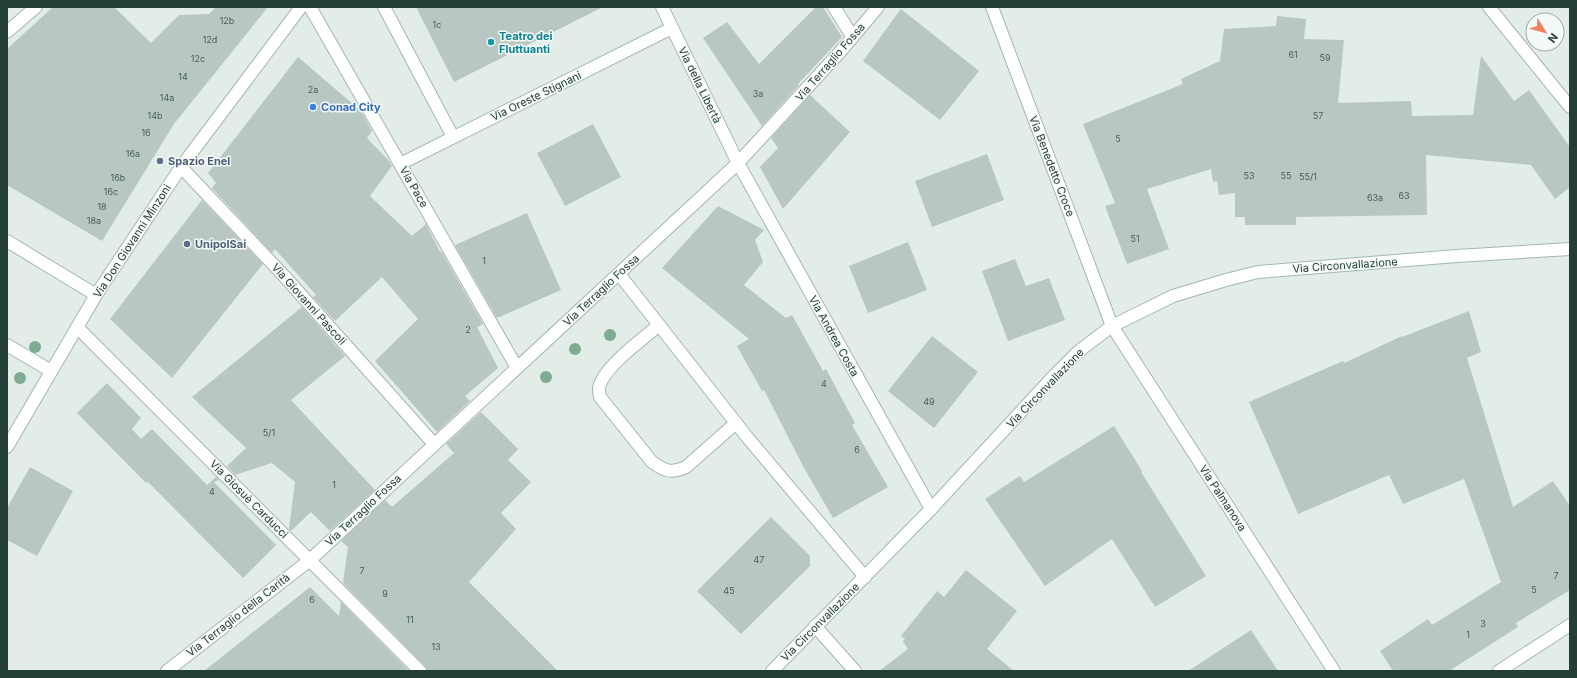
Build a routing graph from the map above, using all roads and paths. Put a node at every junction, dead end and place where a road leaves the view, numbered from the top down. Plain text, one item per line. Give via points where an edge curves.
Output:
1 (36, 7) edge
2 (301, 7) edge
3 (310, 7) edge
4 (384, 7) edge
5 (662, 7) edge
6 (834, 7) edge
7 (878, 7) edge
8 (992, 7) edge
9 (1489, 7) edge
10 (672, 28) junction
11 (7, 32) edge
12 (852, 36) junction
13 (1570, 108) edge
14 (453, 137) junction
15 (738, 163) junction
16 (400, 164) junction
17 (181, 167) junction
18 (7, 241) edge
19 (1570, 249) edge
20 (619, 274) junction
21 (96, 294) junction
22 (659, 325) junction
23 (1112, 326) junction
24 (77, 327) junction
25 (7, 345) edge
26 (517, 368) junction
27 (51, 371) junction
28 (736, 423) junction
29 (434, 444) junction
30 (7, 447) edge
31 (931, 509) junction
32 (310, 560) junction
33 (865, 577) junction
34 (1570, 625) edge
35 (815, 626) junction
36 (166, 671) edge
37 (420, 671) edge
38 (772, 671) edge
39 (855, 671) edge
40 (1334, 671) edge
41 (1499, 671) edge

1 - 11 street
2 - 17 street, Via Don Giovanni Minzoni
3 - 16 street, Via Pace
4 - 14 street
5 - 10 street, Via della Libertà
6 - 12 street
7 - 12 street, Via Terraglio Fossa
8 - 23 street, Via Benedetto Croce
9 - 13 street
10 - 14 street, Via Oreste Stignani
10 - 15 street, Via della Libertà
12 - 15 street, Via Terraglio Fossa
14 - 16 street, Via Oreste Stignani
15 - 20 street, Via Terraglio Fossa
15 - 31 street, Via Andrea Costa
16 - 26 street, Via Pace
17 - 21 street, Via Don Giovanni Minzoni
17 - 29 street, Via Giovanni Pascoli via 286,278
18 - 21 street
19 - 23 street, Via Circonvallazione via 1258,272 1173,296
20 - 22 street
20 - 26 street, Via Terraglio Fossa
21 - 24 street, Via Don Giovanni Minzoni
22 - 28 street
22 - 28 street via 611,366 599,388 600,397 652,462 669,472 686,467
23 - 31 street, Via Circonvallazione via 1079,351 1051,379
23 - 40 street, Via Palmanova
24 - 27 street, Via Don Giovanni Minzoni
24 - 32 street, Via Giosuè Carducci
25 - 27 street
26 - 29 street, Via Terraglio Fossa
27 - 30 street, Via Don Giovanni Minzoni
28 - 33 street
29 - 32 street, Via Terraglio Fossa
31 - 33 street, Via Circonvallazione
32 - 36 street, Via Terraglio della Carità
32 - 37 street, Via Giosuè Carducci
33 - 35 street, Via Circonvallazione
34 - 41 street
35 - 38 street, Via Circonvallazione
35 - 39 street

